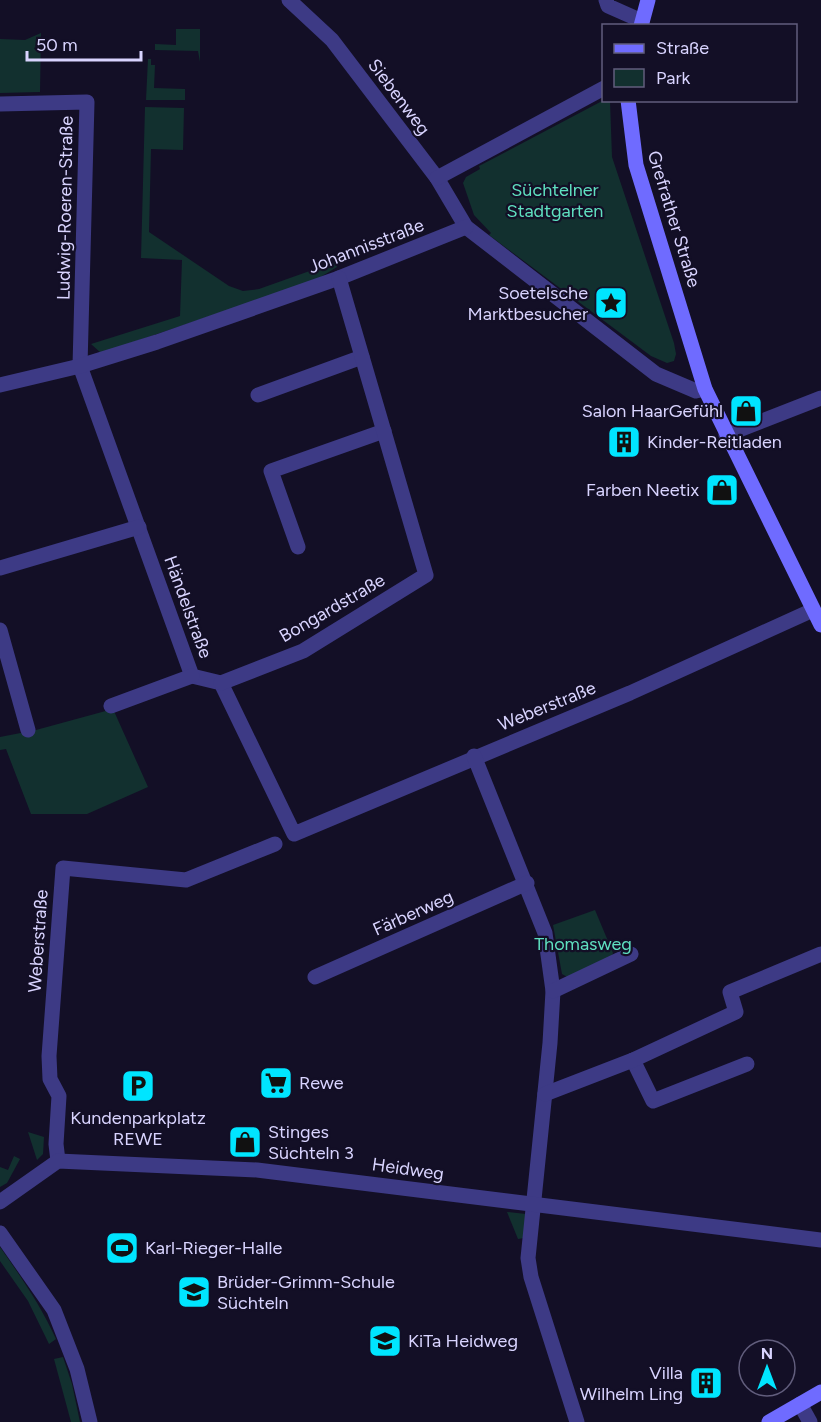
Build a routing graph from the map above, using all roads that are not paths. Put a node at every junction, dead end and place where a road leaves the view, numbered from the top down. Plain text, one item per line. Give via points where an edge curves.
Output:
1 (289, 0) edge
2 (606, 0) edge
3 (648, 0) edge
4 (641, 23) edge
5 (602, 89) edge
6 (628, 102) edge
7 (0, 104) edge
8 (437, 178) junction
9 (466, 227) junction
10 (339, 278) junction
11 (362, 357) junction
12 (80, 366) junction
13 (0, 386) edge
14 (705, 389) junction
15 (258, 395) dead end
16 (821, 398) edge
17 (384, 431) junction
18 (726, 435) junction
19 (138, 527) junction
20 (298, 547) dead end
21 (0, 568) edge
22 (813, 610) junction
23 (821, 625) edge
24 (0, 630) edge
25 (192, 676) junction
26 (221, 683) junction
27 (111, 706) dead end
28 (28, 729) dead end
29 (474, 756) junction
30 (275, 844) dead end
31 (526, 883) junction
32 (631, 954) dead end
33 (821, 954) edge
34 (315, 977) dead end
35 (553, 991) junction
36 (633, 1060) junction
37 (747, 1064) dead end
38 (545, 1094) junction
39 (58, 1161) junction
40 (0, 1202) edge
41 (533, 1206) junction
42 (0, 1233) edge
43 (821, 1240) edge
44 (821, 1392) edge
45 (800, 1404) junction
46 (90, 1422) edge
47 (577, 1422) edge
48 (769, 1422) edge
49 (810, 1422) edge

1 - 8 street, Siebenweg via 332,40
2 - 4 street via 608,6
3 - 4 main road
5 - 8 street
6 - 14 main road, Grefrather Straße via 636,165
7 - 12 street, Ludwig-Roeren-Straße via 87,102
8 - 9 street, Siebenweg
9 - 10 street, Johannisstraße
9 - 14 street via 656,374 696,391
10 - 11 street
10 - 12 street, Johannisstraße
11 - 15 street
11 - 17 street
12 - 13 street, Johannisstraße
12 - 19 street, Händelstraße
14 - 18 main road, Grefrather Straße
16 - 18 street
17 - 20 street via 271,471
17 - 26 street, Bongardstraße via 426,575 303,651
18 - 22 main road, Grefrather Straße
19 - 21 street
19 - 25 street, Händelstraße
22 - 23 main road, Grefrather Straße
22 - 29 street, Weberstraße via 630,693
24 - 28 street
25 - 26 street, Händelstraße
25 - 27 street
26 - 29 street, Weberstraße via 294,834
29 - 31 street
30 - 39 street, Weberstraße via 186,880 63,868 49,1056 50,1079 59,1096
31 - 34 street, Färberweg
31 - 35 street via 545,933
32 - 35 street
33 - 36 street via 730,992 736,1012
35 - 38 street
36 - 37 street via 652,1101
36 - 38 street
38 - 41 street
39 - 40 street
39 - 41 street, Heidweg via 300,1174
41 - 43 street, Heidweg
41 - 47 street via 528,1258 531,1277
42 - 46 street via 54,1310 77,1369
44 - 45 main road
45 - 48 main road
45 - 49 street

